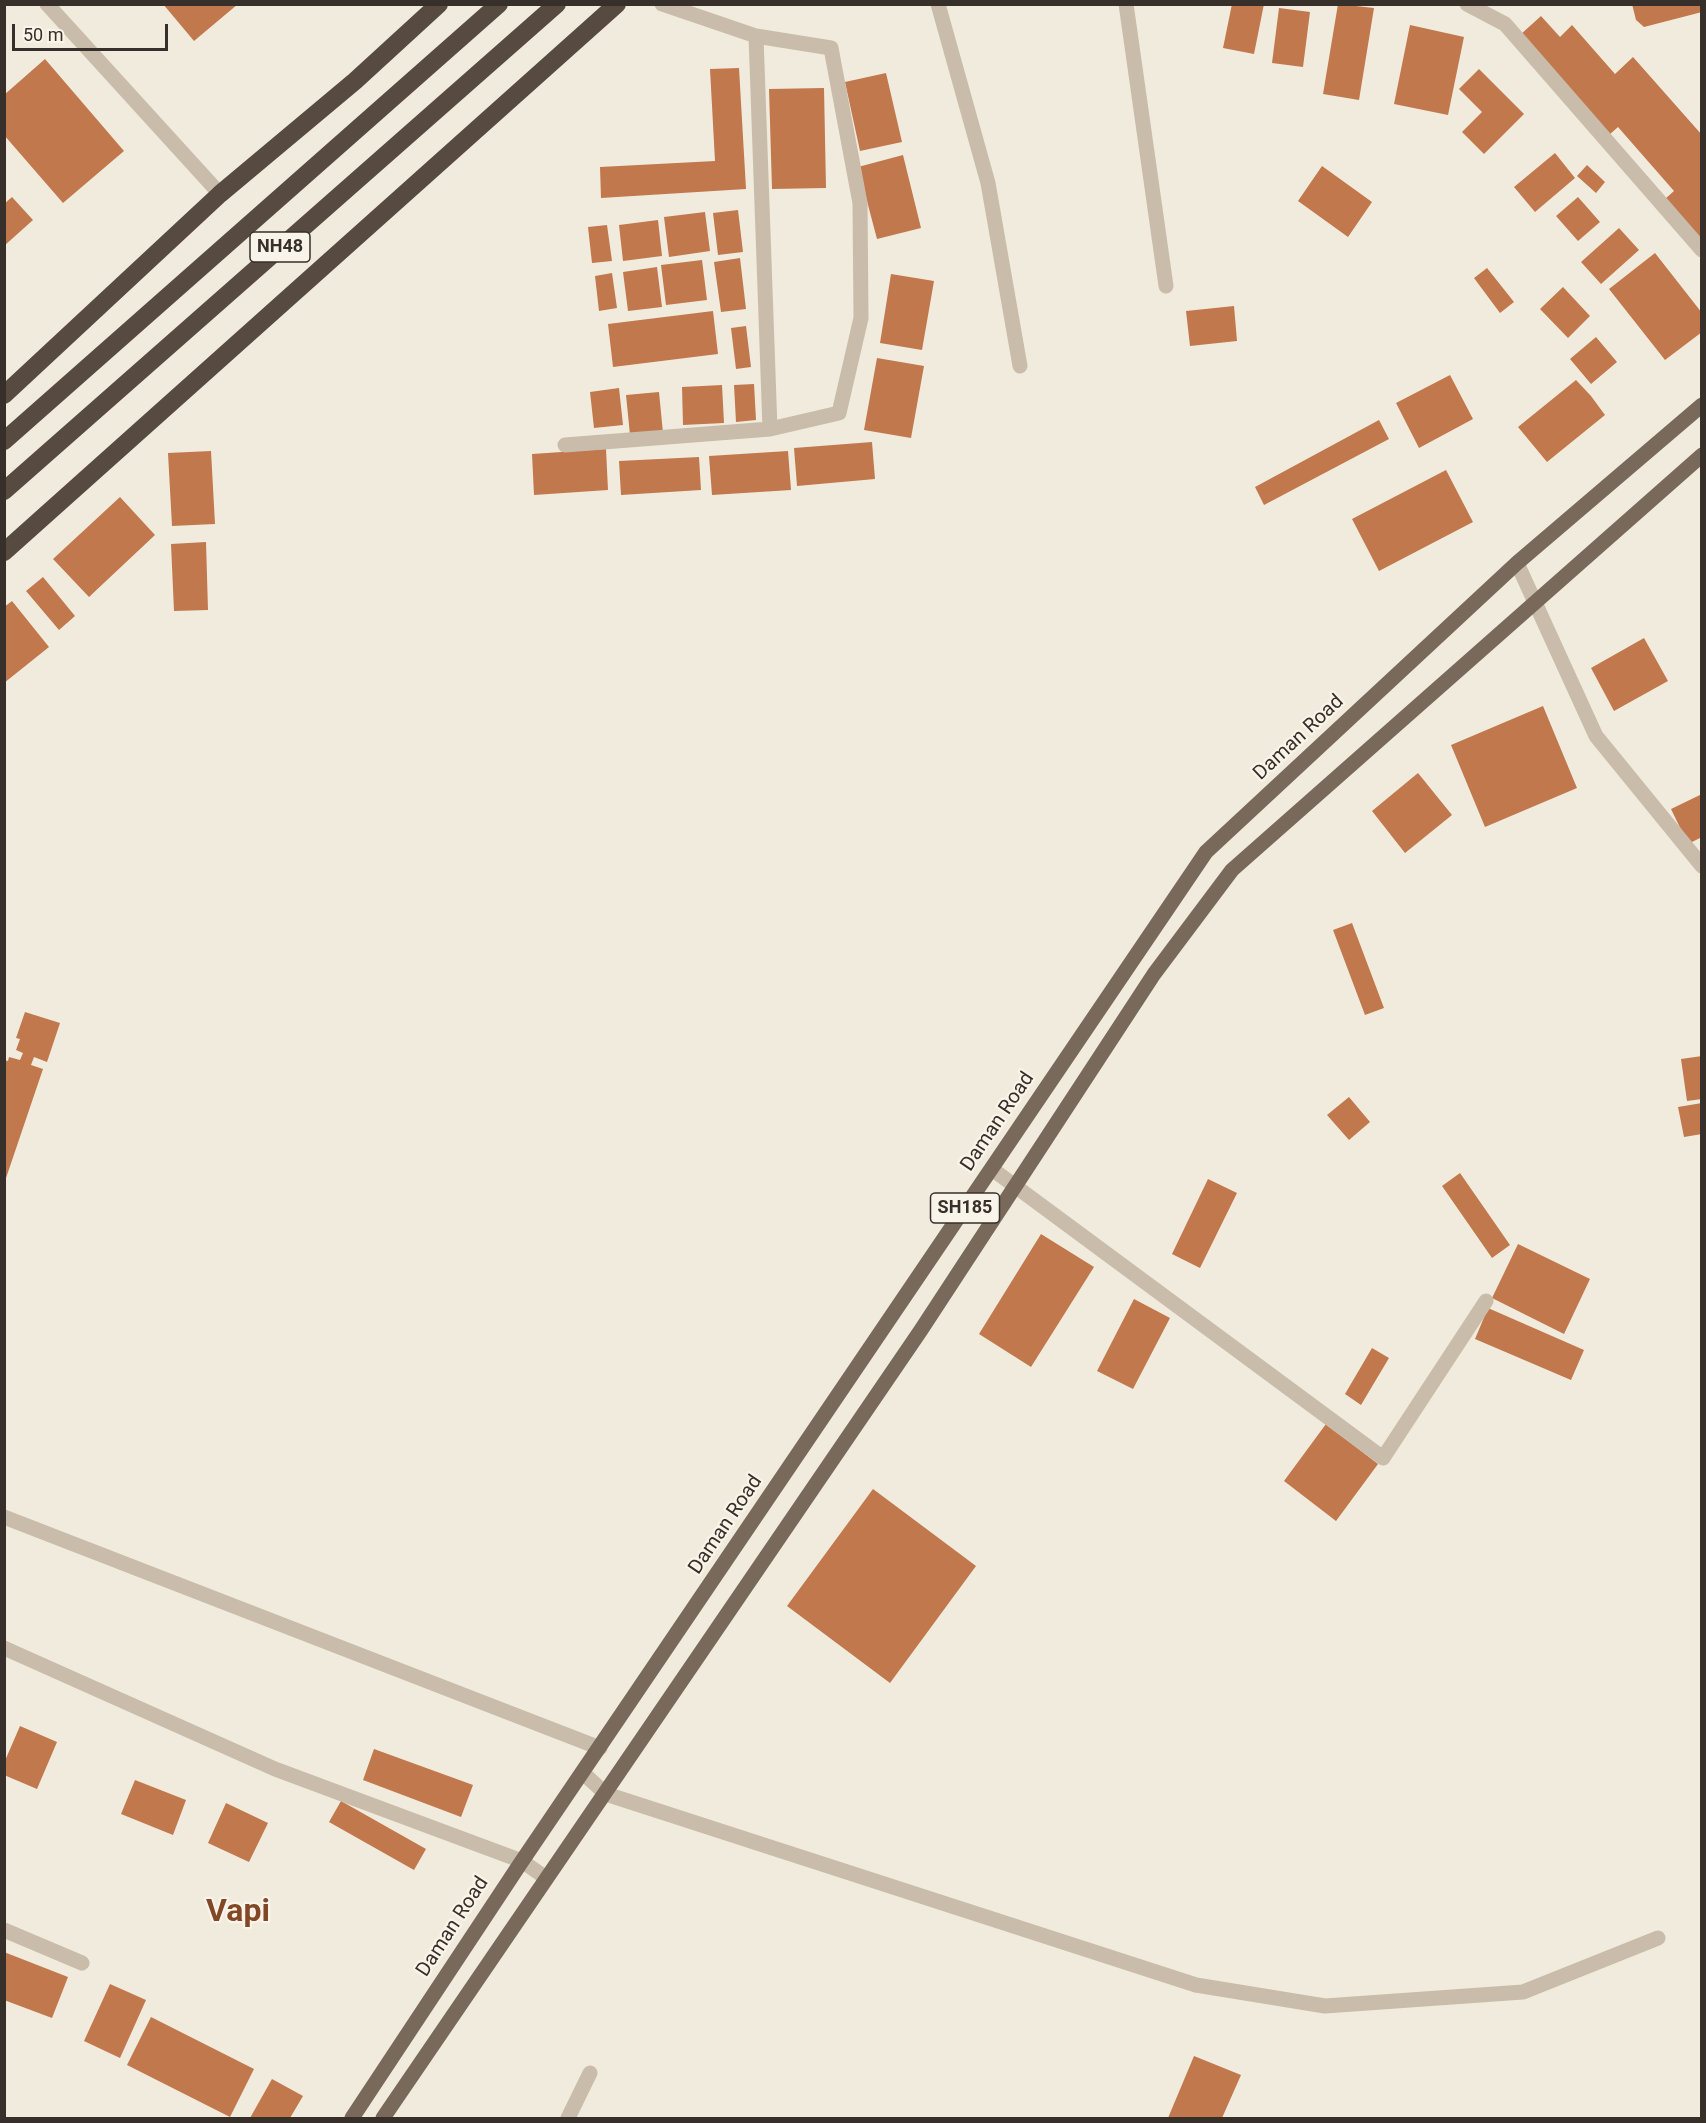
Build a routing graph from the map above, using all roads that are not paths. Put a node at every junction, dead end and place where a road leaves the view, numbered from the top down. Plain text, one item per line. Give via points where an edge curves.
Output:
1 (48, 4) edge
2 (439, 4) edge
3 (499, 4) edge
4 (557, 4) edge
5 (617, 4) edge
6 (662, 4) edge
7 (938, 4) edge
8 (1126, 4) edge
9 (1467, 4) edge
10 (756, 36) junction
11 (220, 194) junction
12 (1701, 250) edge
13 (1166, 286) dead end
14 (1020, 366) dead end
15 (4, 395) edge
16 (1701, 405) edge
17 (770, 429) junction
18 (4, 441) edge
19 (565, 445) dead end
20 (1701, 455) edge
21 (4, 491) edge
22 (4, 552) edge
23 (1517, 563) junction
24 (1534, 603) junction
25 (1701, 866) edge
26 (992, 1169) junction
27 (1014, 1187) junction
28 (1486, 1301) dead end
29 (4, 1517) edge
30 (4, 1648) edge
31 (600, 1748) junction
32 (583, 1773) junction
33 (606, 1794) junction
34 (522, 1861) junction
35 (546, 1878) junction
36 (4, 1930) edge
37 (1658, 1938) dead end
38 (82, 1962) dead end
39 (590, 2073) dead end
40 (352, 2118) edge
41 (383, 2118) edge
42 (568, 2118) edge

1 - 11 street
2 - 11 highway via 355,81
3 - 18 highway, NH48
4 - 21 highway, NH48
5 - 22 highway
6 - 10 street
7 - 14 street via 988,183
8 - 13 street
9 - 12 street via 1505,24
10 - 17 street
10 - 17 street via 831,48 860,202 861,318 839,413
11 - 15 highway
16 - 23 main road, Daman Road / SH185
17 - 19 street
20 - 24 main road
23 - 24 street
23 - 26 main road, Daman Road / SH185 via 1206,852
24 - 25 street via 1596,736
24 - 27 main road via 1232,870 1154,974
26 - 27 street
26 - 31 main road, Daman Road / SH185
27 - 28 street via 1383,1458
27 - 33 main road
29 - 31 street
30 - 34 street via 275,1769
31 - 32 main road, Daman Road / SH185
32 - 33 street
32 - 34 main road, Daman Road / SH185
33 - 35 main road
33 - 37 street via 1196,1985 1325,2006 1522,1992
34 - 35 street
34 - 40 main road, Daman Road / SH185
35 - 41 main road
36 - 38 street
39 - 42 street

